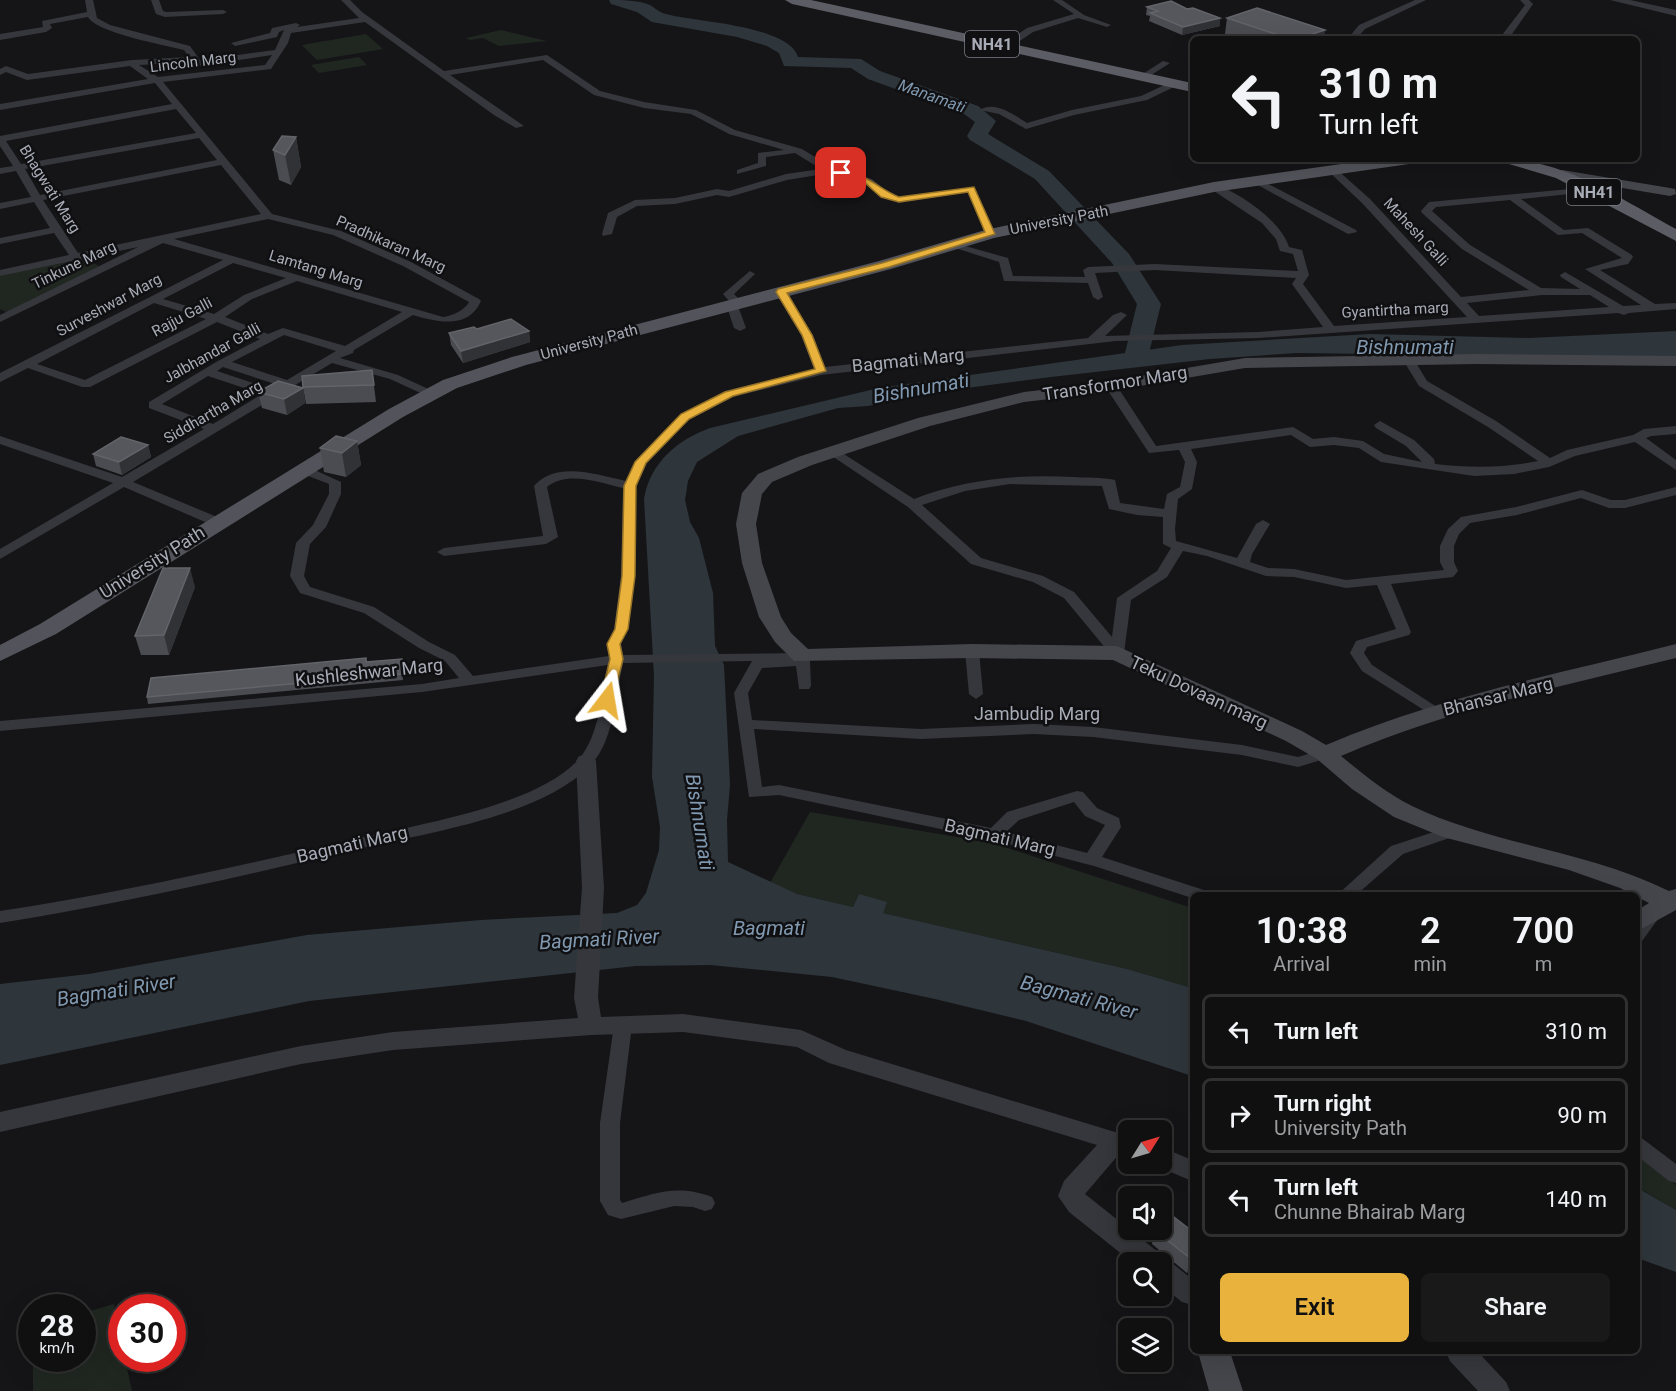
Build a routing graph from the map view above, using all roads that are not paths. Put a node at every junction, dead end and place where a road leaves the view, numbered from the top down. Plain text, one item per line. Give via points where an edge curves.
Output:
1 (89, 0) edge
2 (155, 0) edge
3 (345, 0) edge
4 (792, 0) edge
5 (1074, 0) edge
6 (1422, 0) edge
7 (1524, 0) edge
8 (1614, 0) edge
9 (1059, 1) edge
10 (223, 12) dead end
11 (1676, 13) edge
12 (90, 14) junction
13 (1079, 16) junction
14 (365, 17) junction
15 (1107, 25) dead end
16 (0, 36) edge
17 (1354, 36) dead end
18 (1508, 36) edge
19 (235, 43) dead end
20 (1005, 47) junction
21 (276, 52) junction
22 (196, 59) junction
23 (132, 63) junction
24 (1166, 63) dead end
25 (0, 72) edge
26 (445, 73) junction
27 (1142, 77) junction
28 (157, 80) junction
29 (83, 81) junction
30 (1173, 84) junction
31 (1190, 88) edge
32 (177, 106) junction
33 (0, 107) edge
34 (985, 110) dead end
35 (519, 126) dead end
36 (201, 135) junction
37 (0, 139) edge
38 (800, 151) junction
39 (222, 162) junction
40 (1386, 162) edge
41 (1519, 162) edge
42 (20, 167) junction
43 (1331, 169) junction
44 (830, 170) junction
45 (0, 171) edge
46 (740, 172) dead end
47 (1562, 174) junction
48 (1257, 180) junction
49 (1214, 187) junction
50 (1589, 189) junction
51 (1673, 192) edge
52 (1511, 196) junction
53 (37, 199) junction
54 (1616, 203) junction
55 (0, 206) edge
56 (268, 216) junction
57 (55, 230) junction
58 (1352, 232) dead end
59 (607, 234) dead end
60 (991, 234) junction
61 (1676, 236) edge
62 (162, 239) junction
63 (0, 241) edge
64 (951, 245) junction
65 (75, 256) junction
66 (233, 259) junction
67 (0, 273) edge
68 (750, 274) dead end
69 (1304, 275) junction
70 (1565, 275) dead end
71 (292, 279) junction
72 (1092, 280) junction
73 (781, 292) junction
74 (1544, 292) junction
75 (1590, 292) junction
76 (1098, 297) dead end
77 (151, 299) junction
78 (1459, 301) junction
79 (734, 303) junction
80 (1676, 306) edge
81 (1654, 308) junction
82 (410, 312) junction
83 (1624, 312) junction
84 (461, 314) joint
85 (1121, 315) dead end
86 (216, 318) junction
87 (0, 319) edge
88 (1475, 319) junction
89 (740, 328) dead end
90 (1330, 329) junction
91 (1116, 338) joint
92 (271, 339) junction
93 (1090, 341) junction
94 (349, 351) junction
95 (334, 360) junction
96 (1409, 360) junction
97 (1676, 361) edge
98 (222, 363) junction
99 (27, 364) junction
100 (821, 371) junction
101 (210, 373) junction
102 (0, 378) edge
103 (290, 385) junction
104 (1111, 386) junction
105 (431, 393) junction
106 (273, 394) junction
107 (1380, 425) dead end
108 (213, 428) junction
109 (1676, 430) edge
110 (1637, 438) junction
111 (0, 440) edge
112 (1183, 446) junction
113 (832, 452) junction
114 (1549, 463) junction
115 (1424, 466) junction
116 (1676, 466) edge
117 (302, 469) junction
118 (123, 482) junction
119 (630, 486) junction
120 (1676, 491) edge
121 (913, 504) junction
122 (1169, 513) junction
123 (217, 522) junction
124 (1263, 524) dead end
125 (1178, 547) junction
126 (444, 552) dead end
127 (0, 555) edge
128 (1243, 563) junction
129 (1382, 580) junction
130 (972, 651) junction
131 (1676, 651) edge
132 (1117, 653) junction
133 (0, 654) edge
134 (802, 658) junction
135 (617, 659) junction
136 (468, 680) junction
137 (804, 686) dead end
138 (976, 694) dead end
139 (1435, 712) junction
140 (746, 724) junction
141 (0, 726) edge
142 (1325, 754) junction
143 (586, 761) junction
144 (1452, 831) junction
145 (995, 834) junction
146 (1092, 860) junction
147 (1192, 892) edge
148 (1349, 892) edge
149 (1662, 909) edge
150 (0, 917) edge
151 (1640, 933) edge
152 (623, 1025) junction
153 (591, 1026) junction
154 (0, 1122) edge
155 (1118, 1143) edge
156 (1118, 1147) edge
157 (1640, 1147) edge
158 (1172, 1162) edge
159 (1190, 1171) edge
160 (1676, 1175) edge
161 (705, 1203) dead end
162 (1139, 1252) edge
163 (1172, 1278) edge
164 (1190, 1292) edge
165 (1220, 1354) edge
166 (1462, 1354) edge
167 (1226, 1391) edge
168 (1496, 1391) edge

1 - 12 street
2 - 10 street via 159,12 165,15
3 - 14 street
4 - 20 highway, NH41
5 - 9 street
6 - 17 street via 1362,27
7 - 18 street via 1529,4
8 - 11 street
9 - 13 street
12 - 16 street via 45,23 48,28 43,30
12 - 22 street via 107,27 187,48
13 - 15 street
13 - 20 street via 1030,30
14 - 19 street via 281,27 274,35
14 - 21 street, Lincoln Marg via 288,31
14 - 26 street
20 - 27 highway, NH41
21 - 22 street via 220,62 198,63
21 - 28 street, Lincoln Marg via 268,67
22 - 23 street
23 - 28 street
23 - 29 street
24 - 27 street
25 - 29 street via 6,69 27,77
26 - 35 street
26 - 38 street via 544,57 597,93 693,112 732,132
27 - 30 highway, NH41
28 - 29 street, Lincoln Marg
28 - 32 street
29 - 33 street, Lincoln Marg
30 - 31 highway, NH41
30 - 34 street via 1144,98 1026,126 998,109
32 - 36 street
32 - 37 street
36 - 39 street
36 - 42 street
37 - 42 street, Bhagwati Marg
38 - 44 street
38 - 46 street via 761,156 764,164
39 - 53 street
39 - 56 street
40 - 43 main road, University Path
41 - 47 highway, NH41
42 - 45 street
42 - 53 street, Bhagwati Marg
43 - 48 main road, University Path
43 - 78 street, Mahesh Galli
44 - 59 street via 786,177 729,194 717,192 675,201 634,203 612,215
44 - 60 street via 869,181 885,195 899,200 971,189
47 - 50 highway, NH41
47 - 51 main road
48 - 49 main road, University Path
48 - 58 street
49 - 60 main road, University Path
49 - 69 street via 1259,214 1282,240 1284,249 1297,252
50 - 52 street
50 - 54 highway, NH41
51 - 54 main road
52 - 74 street via 1433,204 1426,211 1466,247
52 - 81 street via 1562,233 1584,230 1628,257 1624,262 1590,269
53 - 55 street
53 - 57 street, Bhagwati Marg
54 - 61 highway, NH41
56 - 62 street, Tinkune Marg
56 - 84 street, Pradhikaran Marg via 337,233 407,264 475,301 472,308
57 - 63 street
57 - 65 street, Bhagwati Marg
60 - 64 main road, University Path
62 - 65 street, Tinkune Marg
62 - 66 street, Lamtang Marg
62 - 87 street, Tinkune Marg
64 - 72 street via 1004,260 1008,279
64 - 73 main road, University Path
65 - 67 street, Tinkune Marg
66 - 71 street, Lamtang Marg
66 - 77 street, Surveshwar Marg
68 - 79 street via 728,294
69 - 72 street via 1155,267 1088,270
69 - 90 street via 1297,284
70 - 75 street
71 - 82 street, Lamtang Marg
71 - 86 street, Rajju Galli via 248,297
72 - 76 street
73 - 79 main road, University Path
73 - 100 street via 807,335
74 - 75 street
74 - 78 street
75 - 83 street
77 - 86 street
77 - 99 street, Surveshwar Marg
78 - 88 street, Mahesh Galli
79 - 89 street
79 - 105 main road, University Path via 471,376
80 - 81 street, Gyantirtha marg
81 - 83 street, Gyantirtha marg
82 - 84 street, Lamtang Marg via 443,320
82 - 94 street, Siddhartha Marg
83 - 88 street, Gyantirtha marg
85 - 93 street
86 - 92 street
86 - 99 street, Rajju Galli via 86,384
88 - 90 street, Gyantirtha marg
90 - 91 street, Gyantirtha marg via 1169,339
91 - 93 street, Bagmati Marg
92 - 94 street, Jalbhandar Galli via 283,331
92 - 98 street, Jalbhandar Galli
93 - 100 street, Bagmati Marg
94 - 95 street, Siddhartha Marg
95 - 103 street, Siddhartha Marg
95 - 105 street via 394,377
96 - 97 main road, Transformor Marg
96 - 104 main road, Transformor Marg via 1245,363
96 - 114 street via 1423,383
98 - 101 street, Jalbhandar Galli
98 - 103 street
99 - 102 street, Surveshwar Marg
100 - 119 street, Bagmati Marg via 729,394 685,417 641,462
101 - 106 street
101 - 108 street, Jalbhandar Galli via 153,405
103 - 106 street, Siddhartha Marg
104 - 112 street via 1153,450
104 - 113 main road, Transformor Marg via 1024,397 924,422
105 - 117 main road, University Path
106 - 108 street, Siddhartha Marg
107 - 115 street via 1410,443 1430,462
108 - 118 street, Siddhartha Marg
109 - 110 street via 1648,432
110 - 114 street
110 - 116 street
111 - 118 street
112 - 115 street via 1293,431 1310,443 1334,441 1363,446 1381,458
112 - 122 street via 1191,462 1186,489 1172,497
113 - 121 street
113 - 134 main road, Transformor Marg via 765,478 752,493 746,524 752,562 770,617
114 - 115 street via 1474,472
117 - 123 main road, University Path
117 - 136 street, Kushleshwar Marg via 335,482 335,494 320,527 303,543 297,576 305,590 369,610 450,658
118 - 123 street
118 - 127 street, Siddhartha Marg
119 - 126 street via 581,477 554,477 540,486 551,537
119 - 135 street, Bagmati Marg via 628,576 621,629 614,644
120 - 129 street via 1625,504 1609,504 1582,494 1466,520 1453,532 1447,546 1451,571 1448,574
121 - 122 street via 979,483 1034,478 1110,483 1114,506
121 - 132 street via 976,561 1038,579 1069,595
122 - 125 street via 1170,544
123 - 133 main road, University Path via 48,629
124 - 128 street
125 - 128 street
125 - 132 street via 1162,574 1124,598
128 - 129 street via 1266,572 1293,573 1346,584
129 - 139 street via 1404,632 1370,639 1361,644 1357,653 1367,668
130 - 132 main road, Teku Dovaan marg
130 - 134 main road, Teku Dovaan marg
130 - 138 street
131 - 139 main road, Bhansar Marg
132 - 142 main road, Teku Dovaan marg
134 - 135 street, Teku Dovaan marg via 767,655
134 - 137 street
134 - 140 street via 754,667 741,693
135 - 136 street
135 - 143 street, Bagmati Marg via 600,735
136 - 141 street, Kushleshwar Marg via 422,688
139 - 142 main road, Bhansar Marg
140 - 142 street, Jambudip Marg via 921,734 1034,729 1093,732 1242,750 1298,762
140 - 145 street, Bagmati Marg via 755,793 778,790
142 - 144 main road, Teku Dovaan marg via 1360,784 1403,811
143 - 150 street, Bagmati Marg via 561,783 521,801 466,818 255,868
143 - 153 street via 593,888 586,998
144 - 148 street via 1397,850
144 - 149 main road, Teku Dovaan marg via 1629,882
145 - 146 street, Bagmati Marg
145 - 146 street via 1013,816 1077,796 1091,812 1113,822
146 - 147 street, Bagmati Marg
149 - 151 street
152 - 153 street
152 - 155 street via 683,1023 801,1039 838,1057
152 - 161 street via 610,1123 610,1201 621,1211 675,1197 693,1197
153 - 154 street via 393,1041 301,1054
156 - 162 street via 1073,1188 1071,1196
157 - 160 street
158 - 159 street
163 - 164 street
165 - 167 main road
166 - 168 street

